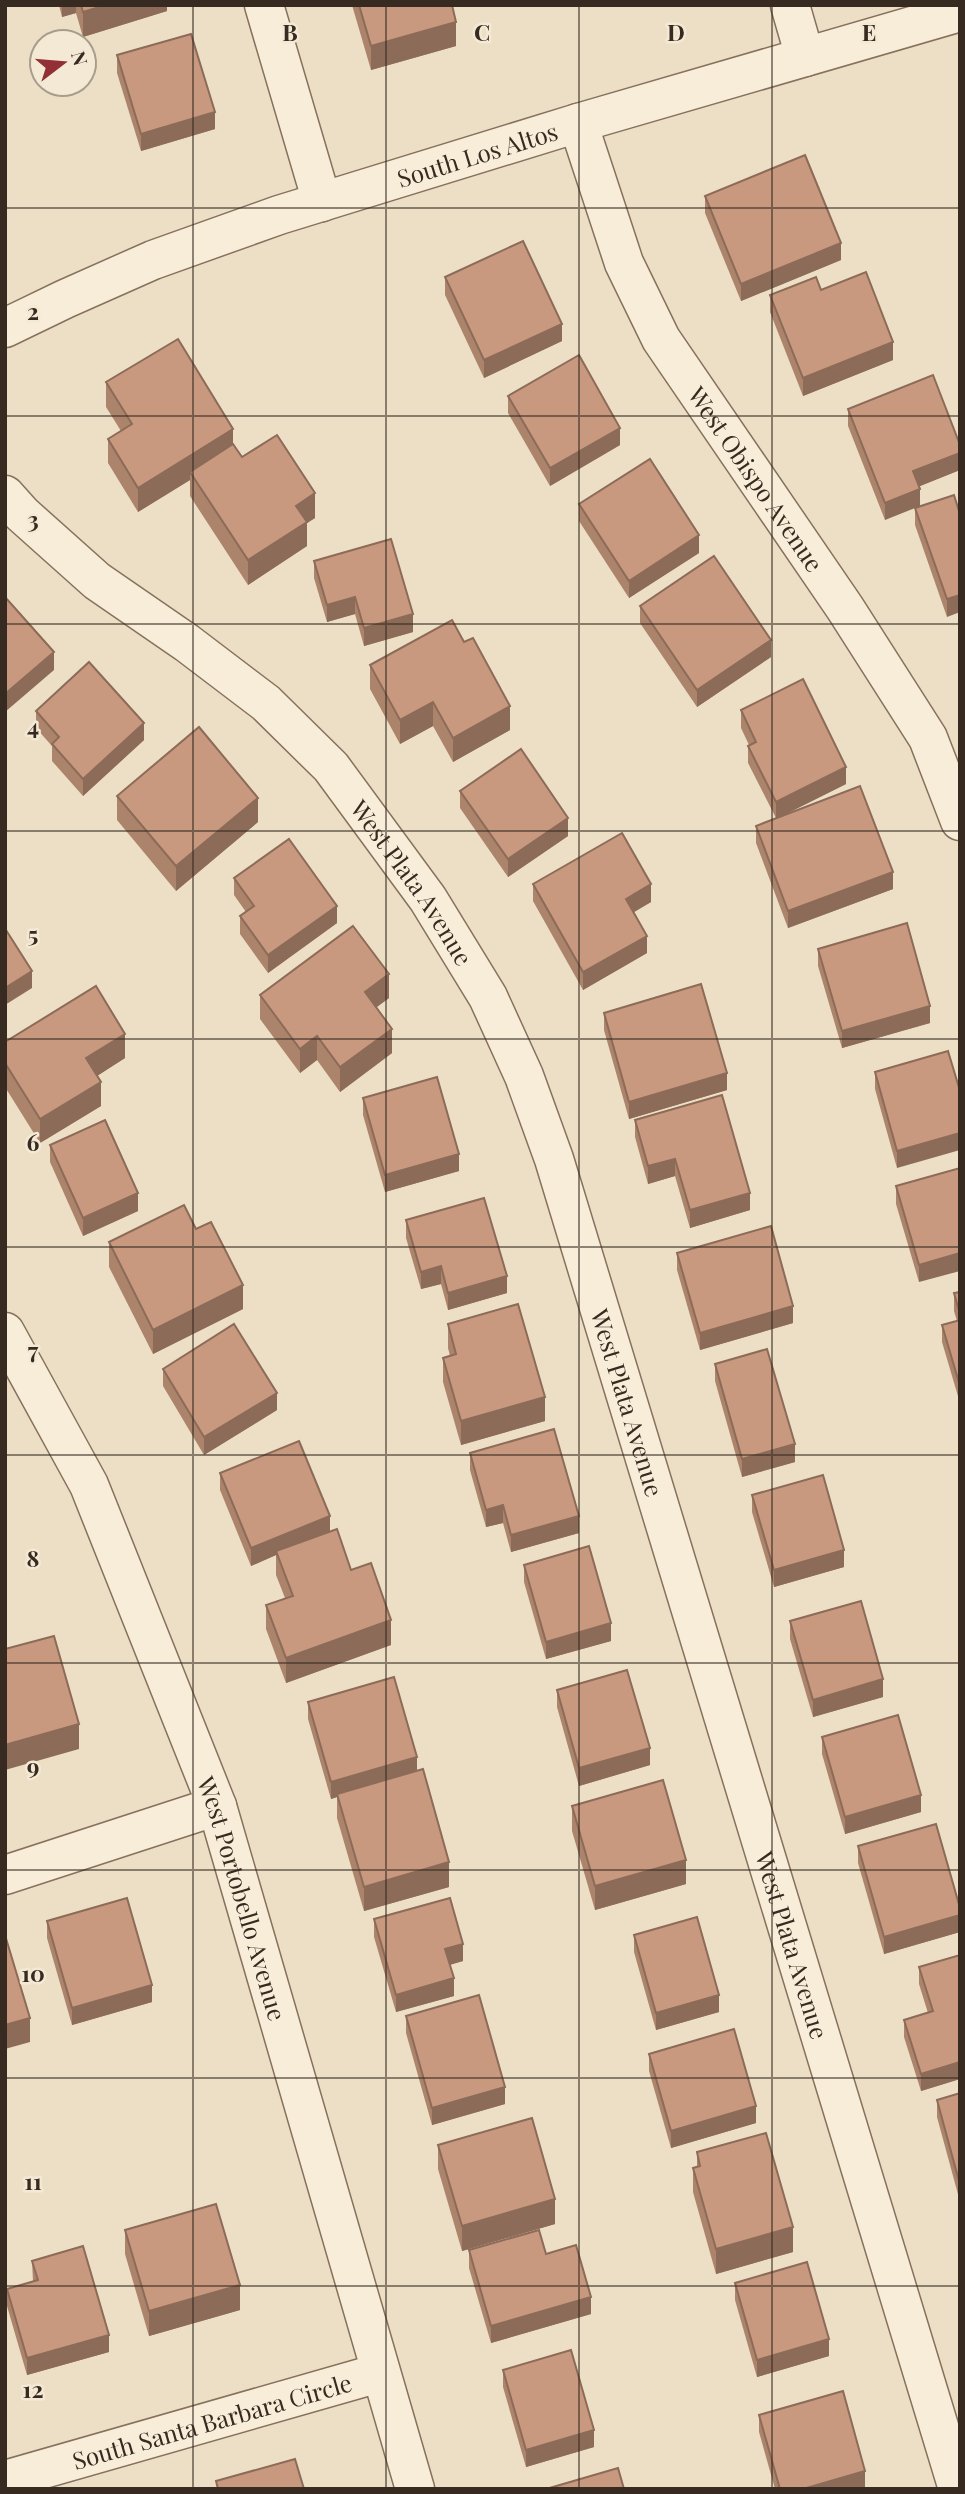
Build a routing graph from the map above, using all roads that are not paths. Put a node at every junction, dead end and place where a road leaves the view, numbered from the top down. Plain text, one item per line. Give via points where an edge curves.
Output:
1 (264, 5) edge
2 (790, 5) edge
3 (960, 12) edge
4 (805, 57) junction
5 (578, 122) junction
6 (322, 202) junction
7 (5, 328) edge
8 (5, 495) edge
9 (960, 821) edge
10 (5, 1332) edge
11 (217, 1806) junction
12 (5, 1875) edge
13 (380, 2373) junction
14 (5, 2480) edge
15 (415, 2489) edge
16 (958, 2489) edge

1 - 6 street
2 - 4 street
3 - 4 street, South Los Altos
4 - 5 street, South Los Altos
5 - 6 street, South Los Altos
5 - 9 street, West Obispo Avenue via 624,263 661,339 928,738
6 - 7 street, South Los Altos via 153,260
8 - 16 street, West Plata Avenue via 97,581 265,703 331,766 428,899 488,997 524,1076 554,1159
10 - 11 street, West Portobello Avenue via 89,1485
11 - 12 street
11 - 13 street, West Portobello Avenue
13 - 14 street, South Santa Barbara Circle
13 - 15 street, West Portobello Avenue

